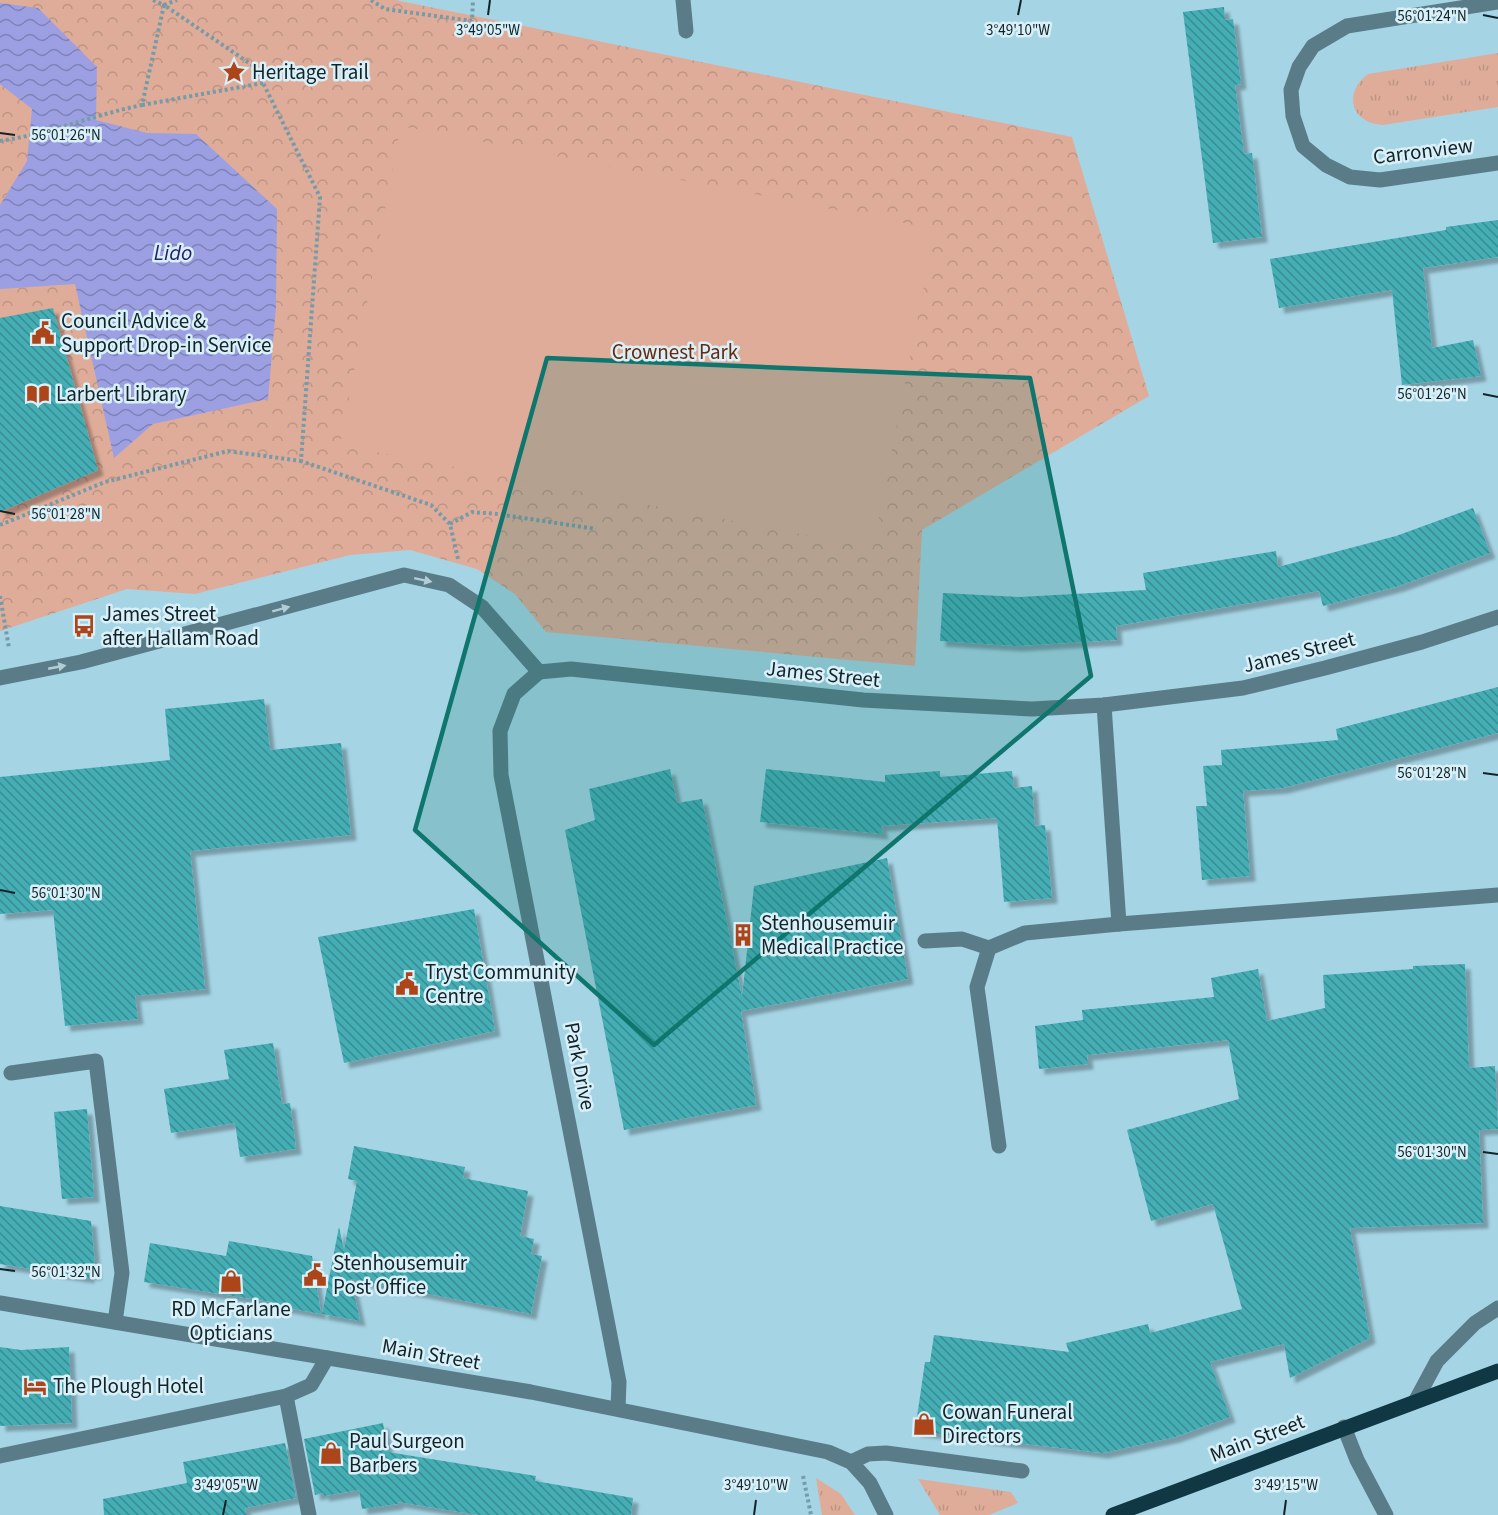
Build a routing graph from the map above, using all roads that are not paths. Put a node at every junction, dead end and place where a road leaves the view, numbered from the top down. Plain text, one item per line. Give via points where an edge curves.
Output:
1 (683, 0) edge
2 (1498, 2) edge
3 (686, 31) dead end
4 (1498, 163) edge
5 (1498, 617) edge
6 (539, 672) junction
7 (6, 677) edge
8 (1104, 705) junction
9 (1498, 895) edge
10 (1119, 924) junction
11 (925, 941) dead end
12 (989, 948) junction
13 (11, 1073) dead end
14 (999, 1146) dead end
15 (0, 1303) edge
16 (1498, 1308) edge
17 (115, 1322) junction
18 (327, 1358) junction
19 (1498, 1371) edge
20 (286, 1396) junction
21 (1416, 1400) junction
22 (618, 1409) junction
23 (1344, 1427) junction
24 (0, 1456) edge
25 (850, 1462) junction
26 (1022, 1471) dead end
27 (309, 1515) edge
28 (886, 1515) edge
29 (1113, 1515) edge
30 (1386, 1515) edge

1 - 3 street
2 - 4 street, Carronview via 1347,26 1313,46 1299,67 1292,90 1293,116 1303,146 1326,165 1350,177 1380,180
5 - 8 street, James Street via 1422,642 1242,688
7 -> 6 street via 81,662 404,575 449,585 482,607
6 - 8 street, James Street via 571,669 938,705 1032,709
6 - 22 street, Park Drive via 514,694 500,731 501,775 619,1382
8 - 10 street
9 - 10 street
10 - 12 street via 1025,933
11 - 12 street via 962,939
12 - 14 street via 977,987
13 - 17 street via 96,1061 122,1273
15 - 17 street, Main Street
16 - 21 street via 1475,1323 1437,1361
17 - 18 street, Main Street
18 - 20 street via 311,1385
18 - 22 street, Main Street
19 - 21 main road, Main Street
20 - 24 street
20 - 27 street
21 - 23 main road, Main Street
22 - 25 street, Main Street via 828,1452
23 - 29 main road, Main Street
23 - 30 street
25 - 26 street via 868,1454 886,1453
25 - 28 street, Main Street via 870,1483

